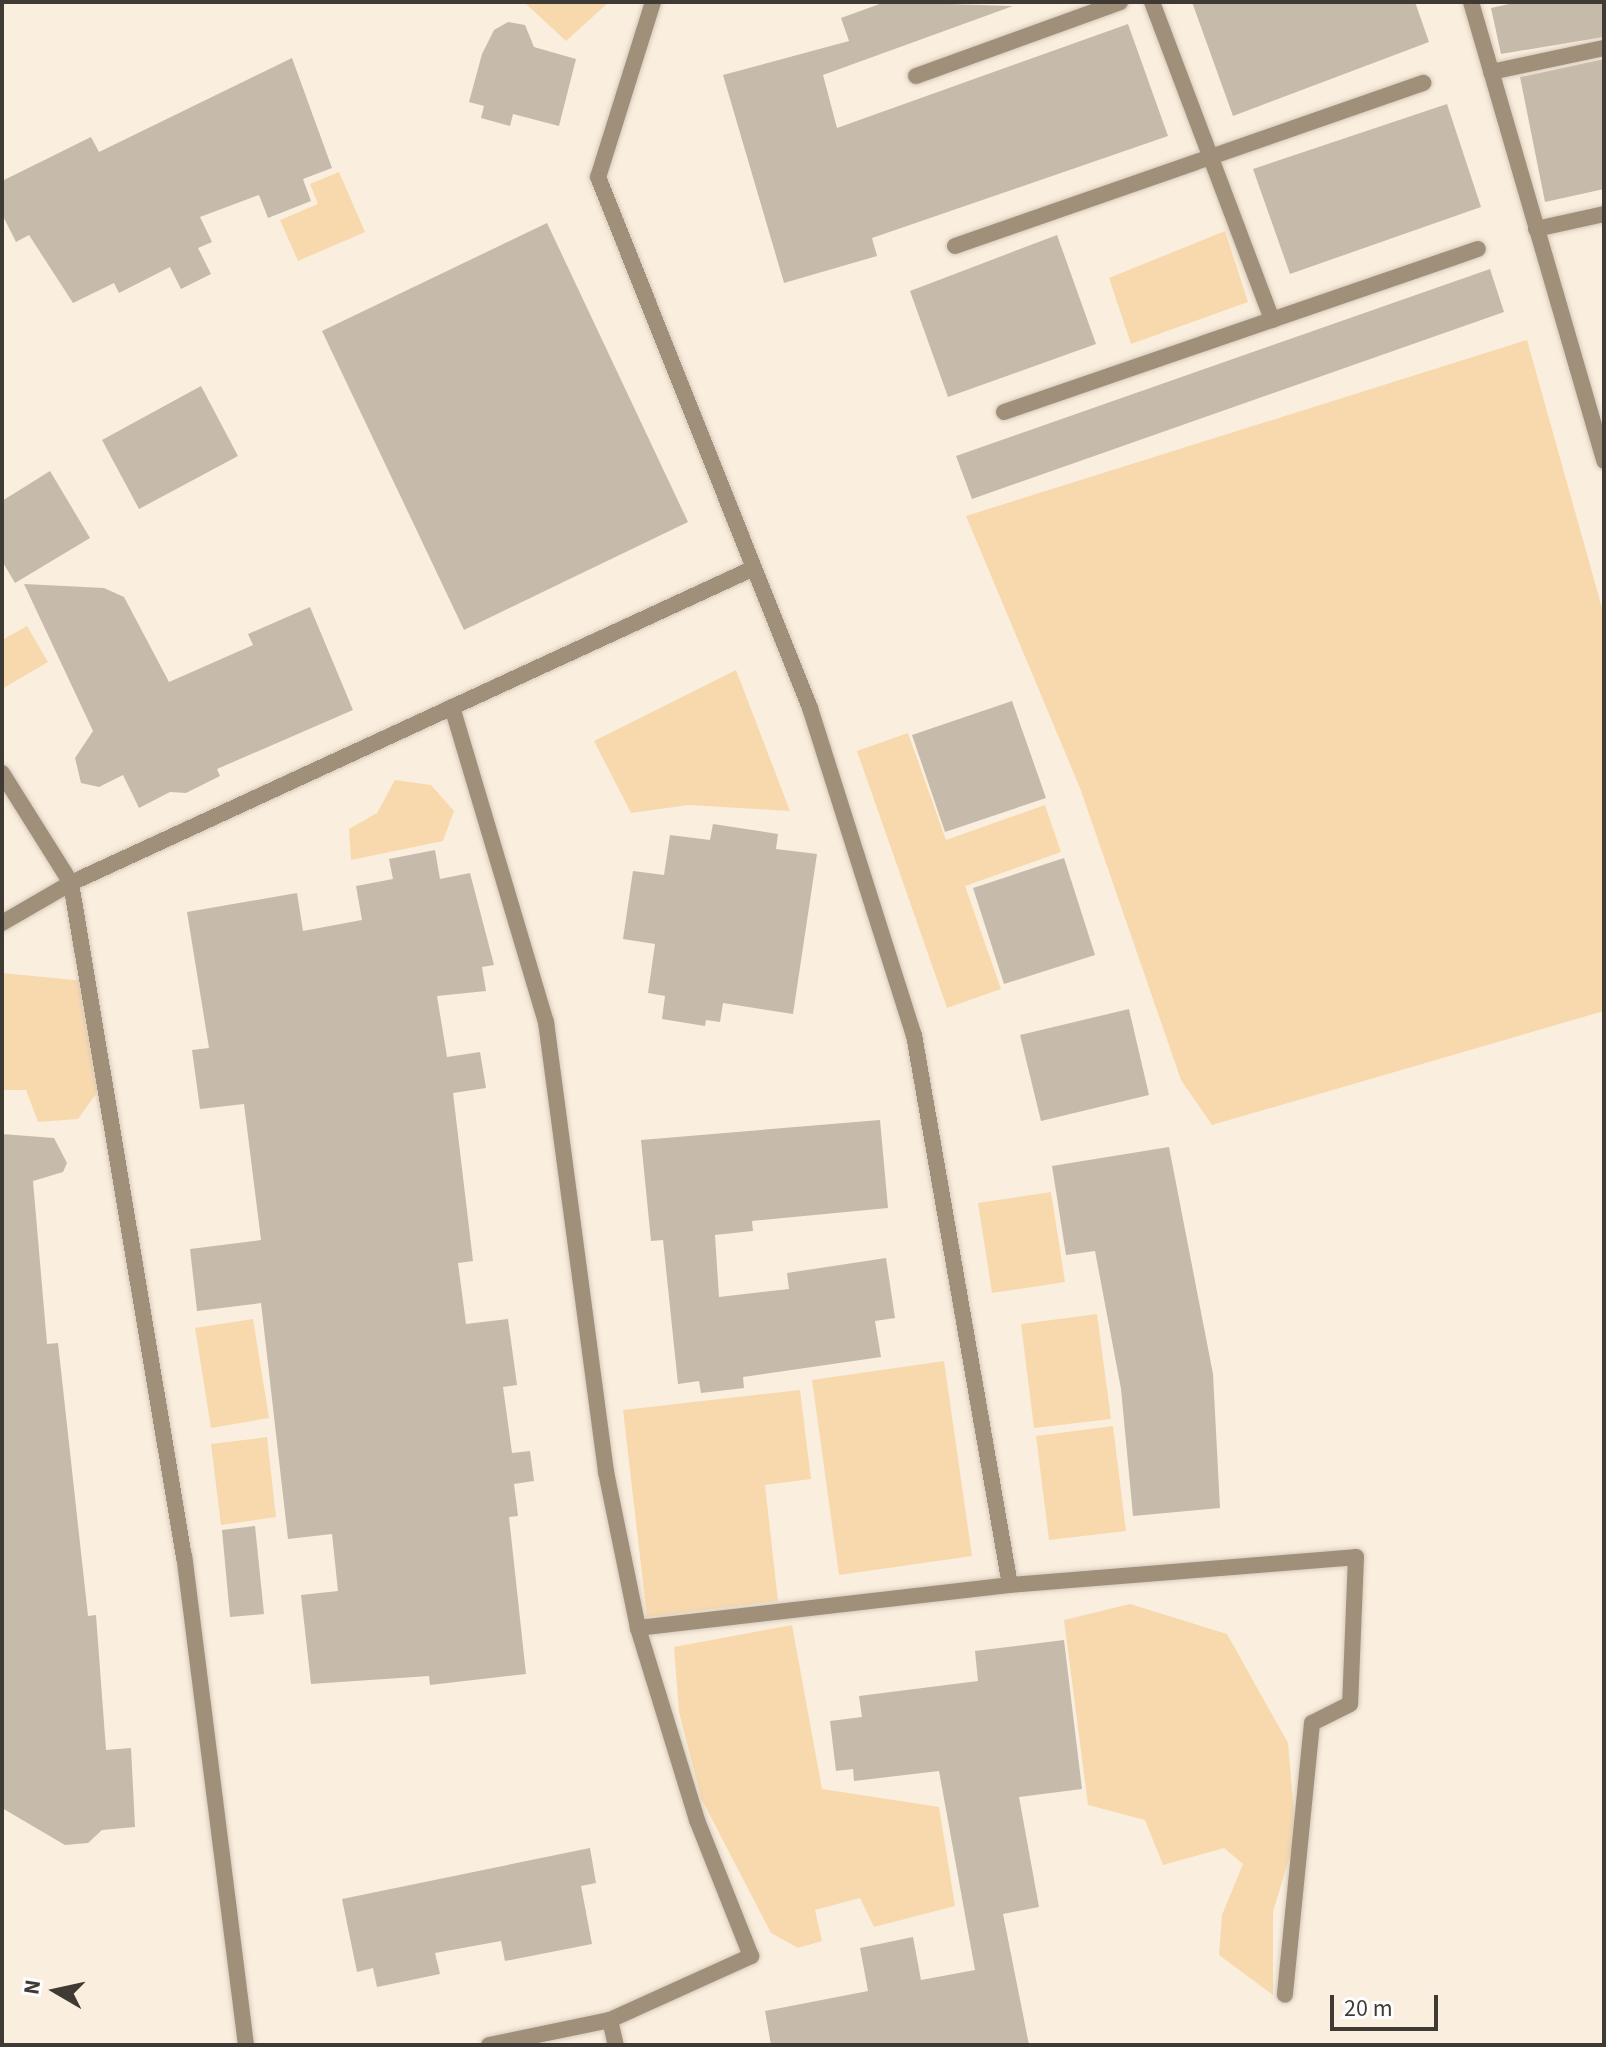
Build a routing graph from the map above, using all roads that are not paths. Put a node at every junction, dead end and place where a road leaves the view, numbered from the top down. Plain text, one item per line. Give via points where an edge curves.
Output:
1 (653, 2) edge
2 (1120, 2) edge
3 (1152, 2) edge
4 (1471, 2) edge
5 (1604, 48) edge
6 (1491, 72) junction
7 (916, 76) dead end
8 (1423, 83) dead end
9 (1211, 158) junction
10 (1604, 214) edge
11 (1536, 229) junction
12 (955, 246) dead end
13 (1478, 249) dead end
14 (1272, 320) junction
15 (1004, 412) dead end
16 (1603, 457) edge
17 (754, 568) junction
18 (452, 707) junction
19 (2, 773) edge
20 (71, 883) junction
21 (2, 923) edge
22 (1010, 1585) junction
23 (638, 1628) junction
24 (1285, 1995) dead end
25 (610, 2020) junction
26 (246, 2045) edge
27 (489, 2045) edge
28 (616, 2045) edge

1 - 17 street via 598,177
2 - 7 street
3 - 9 street
4 - 6 street
5 - 6 street
6 - 11 street
8 - 9 street
9 - 12 street
9 - 14 street
10 - 11 street
11 - 16 street
13 - 14 street
14 - 15 street
17 - 18 street
17 - 22 street via 810,708 914,1035
18 - 20 street
18 - 23 street via 546,1022 606,1472
19 - 20 street
20 - 21 street
20 - 26 street via 184,1557
22 - 23 street
22 - 24 street via 1356,1557 1350,1704 1312,1723
23 - 25 street via 697,1820 751,1956
25 - 27 street
25 - 28 street

